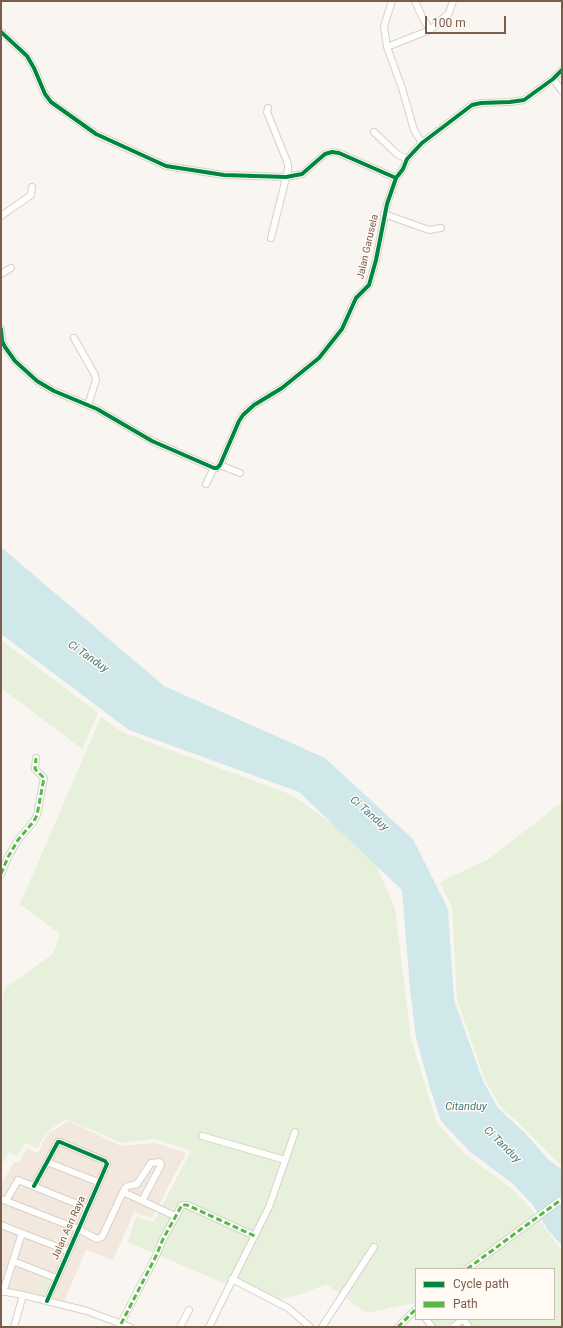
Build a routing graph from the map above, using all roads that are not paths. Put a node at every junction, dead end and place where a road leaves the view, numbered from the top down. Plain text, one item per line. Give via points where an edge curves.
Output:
1 (392, 1) edge
2 (415, 1) edge
3 (453, 1) edge
4 (430, 30) junction
5 (1, 32) edge
6 (388, 47) junction
7 (562, 70) edge
8 (553, 79) junction
9 (562, 91) edge
10 (268, 108) dead end
11 (374, 132) dead end
12 (422, 143) junction
13 (407, 159) junction
14 (286, 177) junction
15 (396, 178) junction
16 (32, 187) dead end
17 (384, 214) junction
18 (1, 216) edge
19 (441, 228) dead end
20 (271, 238) dead end
21 (12, 268) dead end
22 (1, 274) edge
23 (1, 329) edge
24 (74, 338) dead end
25 (88, 405) junction
26 (217, 467) junction
27 (240, 474) dead end
28 (206, 484) dead end
29 (36, 758) dead end
30 (1, 874) edge
31 (295, 1132) dead end
32 (202, 1136) dead end
33 (285, 1160) junction
34 (47, 1162) junction
35 (98, 1182) junction
36 (137, 1184) junction
37 (34, 1186) junction
38 (147, 1190) junction
39 (124, 1192) junction
40 (562, 1199) edge
41 (3, 1200) edge
42 (142, 1200) junction
43 (87, 1208) junction
44 (175, 1216) junction
45 (1, 1225) edge
46 (78, 1230) junction
47 (22, 1233) junction
48 (255, 1236) junction
49 (374, 1247) dead end
50 (68, 1251) junction
51 (13, 1261) junction
52 (468, 1268) edge
53 (56, 1278) junction
54 (232, 1279) junction
55 (2, 1291) edge
56 (23, 1295) junction
57 (47, 1301) junction
58 (189, 1310) dead end
59 (415, 1310) edge
60 (462, 1320) edge
61 (120, 1325) edge
62 (14, 1327) edge
63 (130, 1327) edge
64 (180, 1327) edge
65 (209, 1327) edge
66 (310, 1327) edge
67 (322, 1327) edge
68 (398, 1327) edge
69 (453, 1327) edge

1 - 6 street via 384,26
2 - 4 street
3 - 4 street via 449,13
4 - 6 street
5 - 14 street via 27,56 51,102 96,134 166,166 224,175
6 - 12 street via 414,130
7 - 8 street, Jalan Garusela
8 - 9 street
8 - 12 street, Jalan Garusela via 524,100 472,105
10 - 14 street via 267,112 288,164
11 - 13 street via 397,154
12 - 13 street, Jalan Garusela
13 - 15 street, Jalan Garusela
14 - 15 street via 302,174 325,154 332,152
14 - 20 street
15 - 17 street, Jalan Garusela
16 - 18 street via 30,195
17 - 19 street via 429,230
17 - 26 street, Jalan Garusela via 369,285 356,298 342,329 319,358 282,388 254,405 243,416
21 - 22 street
23 - 25 street via 5,346 16,361 37,380 54,391
24 - 25 street via 95,375 96,380
25 - 26 street via 152,441
26 - 27 street
26 - 28 street, Jalan Garusela
29 - 30 street via 35,769 44,778 37,815 18,840
31 - 33 street
32 - 33 street
33 - 48 street via 269,1207
34 - 35 street
34 - 35 street, Jalan Asri Raya via 60,1142 106,1162
34 - 37 street
35 - 43 street, Jalan Asri Raya
36 - 38 street
36 - 38 street via 148,1165 160,1162
36 - 39 street via 126,1187
37 - 41 street via 18,1180
37 - 43 street
38 - 42 street
39 - 42 street
39 - 46 street via 100,1239
40 - 52 street
41 - 46 street
42 - 44 street
43 - 46 street, Jalan Asri Raya
44 - 48 street via 181,1206 187,1205
44 - 61 street
45 - 47 street
46 - 50 street, Jalan Asri Raya
47 - 50 street
47 - 51 street
48 - 54 street
49 - 67 street
50 - 53 street, Jalan Asri Raya
51 - 53 street
51 - 55 street
53 - 57 street, Jalan Asri Raya
54 - 65 street
54 - 66 street via 288,1308
55 - 56 street
56 - 57 street
56 - 62 street
57 - 61 street via 87,1311
58 - 64 street
59 - 68 street
60 - 69 street
61 - 63 street

